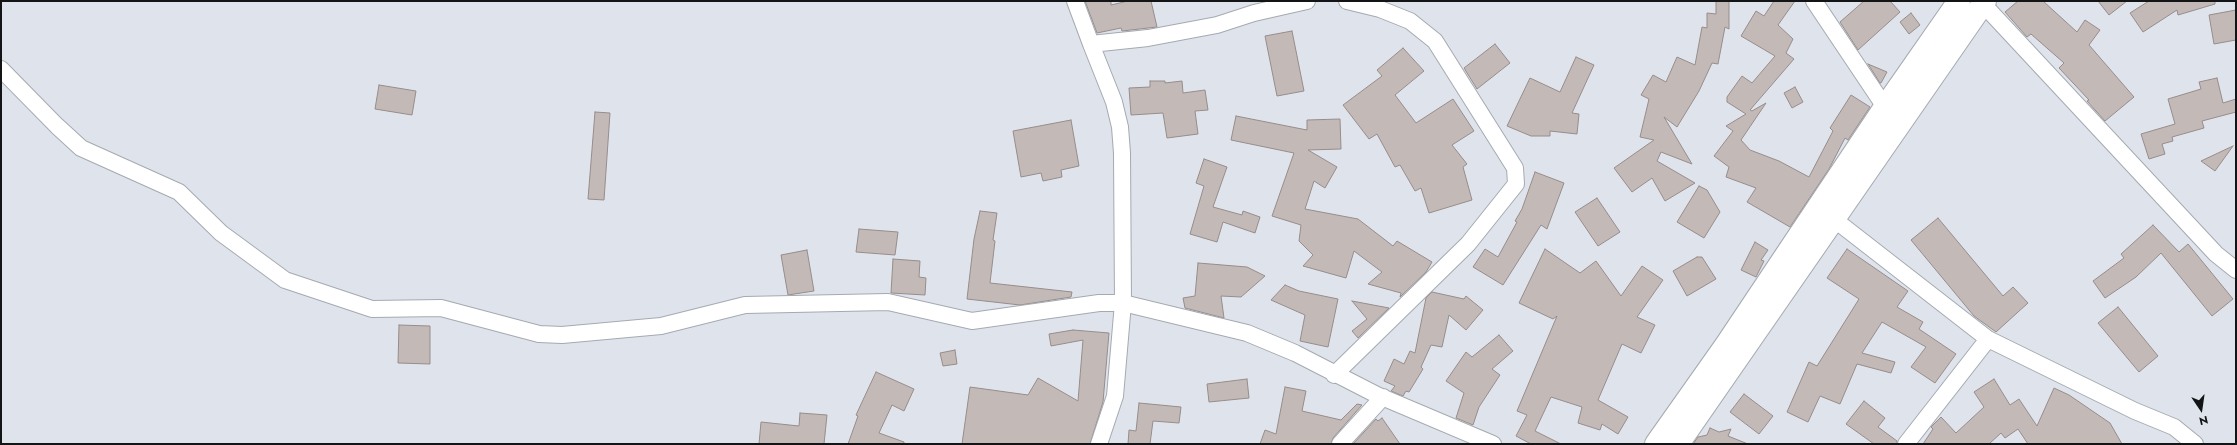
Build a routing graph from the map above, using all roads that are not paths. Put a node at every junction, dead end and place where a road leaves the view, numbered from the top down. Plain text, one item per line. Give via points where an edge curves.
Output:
1 (1075, 1) edge
2 (1307, 1) edge
3 (1347, 1) edge
4 (1814, 1) edge
5 (1959, 1) edge
6 (1984, 3) edge
7 (1254, 7) edge
8 (1091, 44) junction
9 (1, 69) edge
10 (1885, 107) junction
11 (1834, 220) junction
12 (2236, 270) edge
13 (1123, 304) junction
14 (1988, 340) junction
15 (1334, 375) junction
16 (1383, 397) junction
17 (1099, 444) edge
18 (1340, 444) edge
19 (1493, 444) edge
20 (1656, 444) edge
21 (1678, 444) edge
22 (1906, 444) edge
23 (2195, 444) edge

1 - 8 street
2 - 7 street
3 - 15 street via 1380,9 1410,21 1435,41 1515,168 1516,184 1468,244
4 - 10 street
5 - 10 main road
6 - 11 main road
6 - 12 street via 2216,254
7 - 8 street via 1218,26 1148,38
8 - 13 street via 1114,102 1120,127
9 - 13 street via 81,148 179,192 221,233 285,280 372,309 442,308 539,334 562,335 661,326 745,305 888,302 972,321 1099,303
10 - 20 main road via 1726,345
11 - 14 street
11 - 21 main road
13 - 15 street via 1247,333 1294,353
13 - 17 street via 1115,396
14 - 22 street
14 - 23 street via 2174,428
15 - 16 street
16 - 18 street
16 - 19 street

